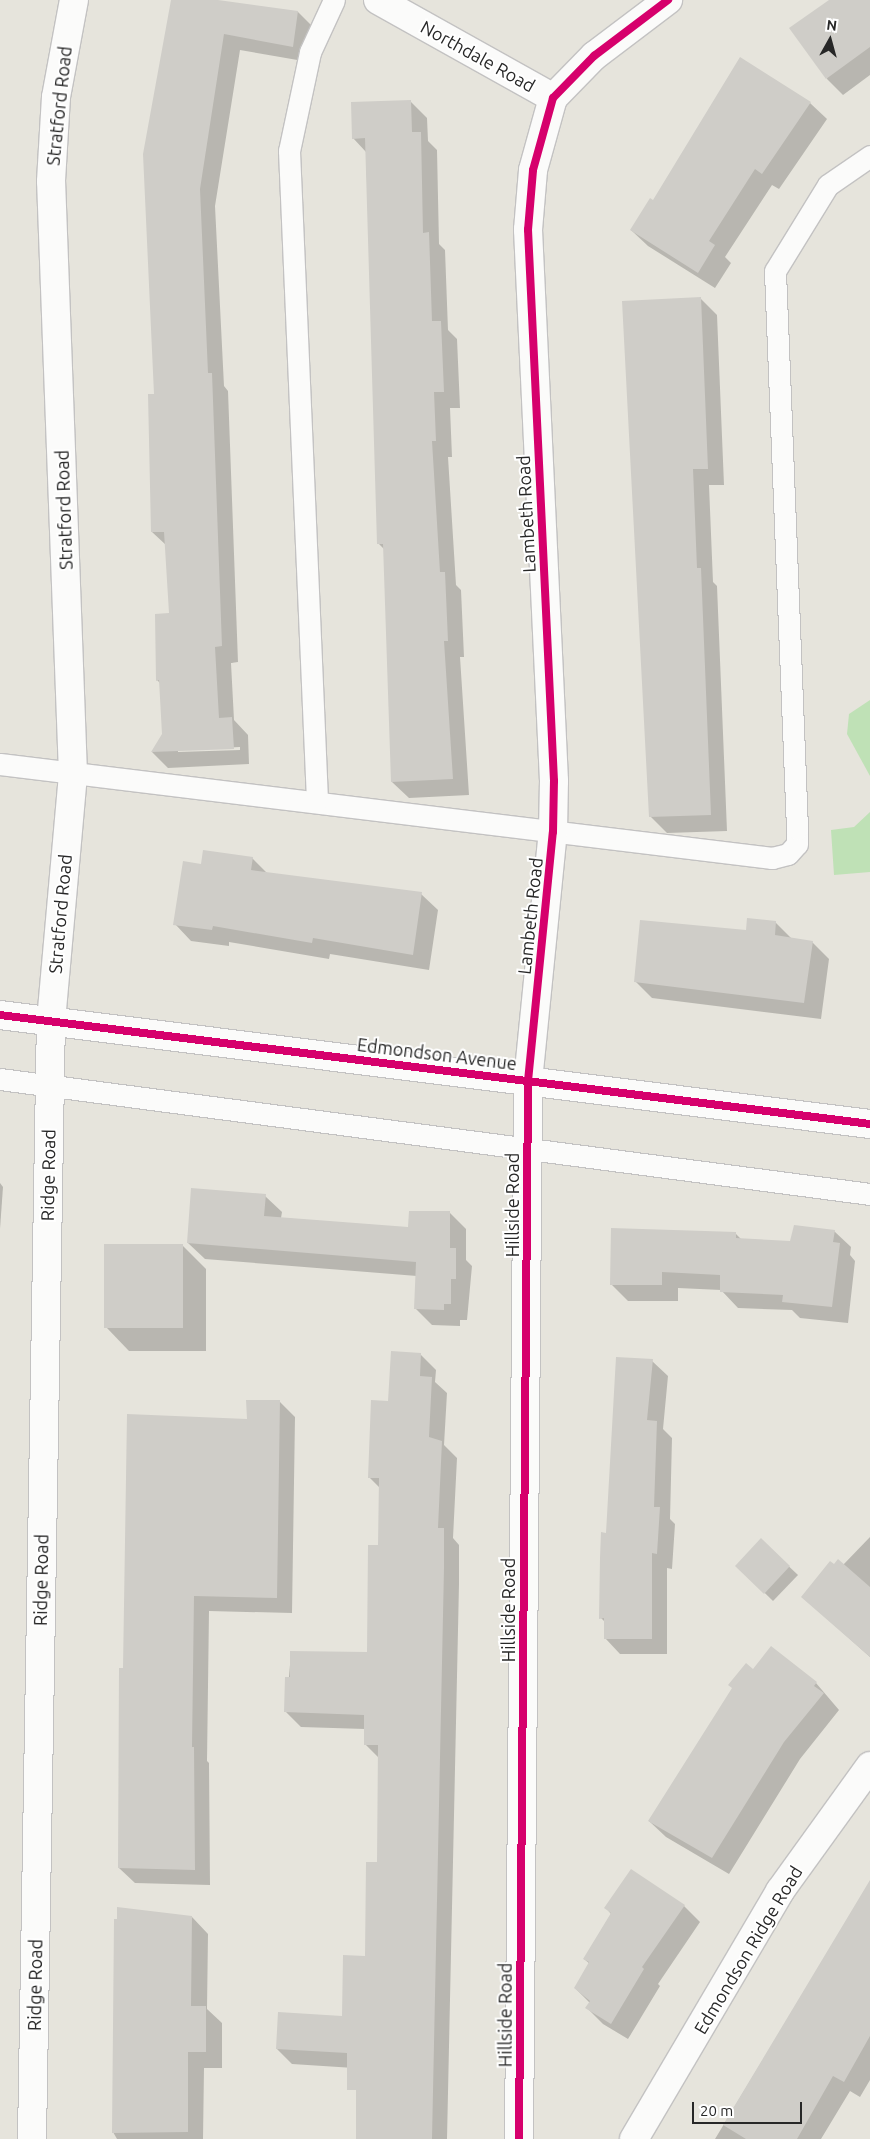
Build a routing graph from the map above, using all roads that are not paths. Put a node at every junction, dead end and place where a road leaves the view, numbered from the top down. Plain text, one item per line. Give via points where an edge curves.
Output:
1 (74, 0) edge
2 (334, 0) edge
3 (378, 0) edge
4 (668, 0) edge
5 (553, 98) junction
6 (870, 156) edge
7 (0, 764) edge
8 (73, 774) junction
9 (317, 800) junction
10 (553, 832) junction
11 (0, 1015) edge
12 (51, 1022) junction
13 (0, 1079) edge
14 (528, 1081) junction
15 (49, 1085) junction
16 (870, 1124) edge
17 (527, 1149) junction
18 (870, 1194) edge
19 (870, 1766) edge
20 (32, 2139) edge
21 (519, 2139) edge
22 (634, 2139) edge

1 - 8 street, Stratford Road via 56,97 52,181
2 - 9 lane via 310,52 288,151
3 - 5 street, Northdale Road
4 - 5 street, Lambeth Road via 594,56
5 - 10 street, Lambeth Road via 533,170 528,230 554,781
6 - 10 lane via 828,185 775,271 797,844 788,854 772,858
7 - 8 lane
8 - 9 lane
8 - 12 street, Stratford Road
9 - 10 lane
10 - 14 street, Lambeth Road
11 - 12 street, Edmondson Avenue
12 - 14 street, Edmondson Avenue
12 - 15 street, Ridge Road
13 - 15 lane
14 - 16 street, Edmondson Avenue
14 - 17 street, Hillside Road
15 - 17 lane
15 - 20 street, Ridge Road
17 - 18 lane
17 - 21 street, Hillside Road
19 - 22 street, Edmondson Ridge Road via 780,1891

